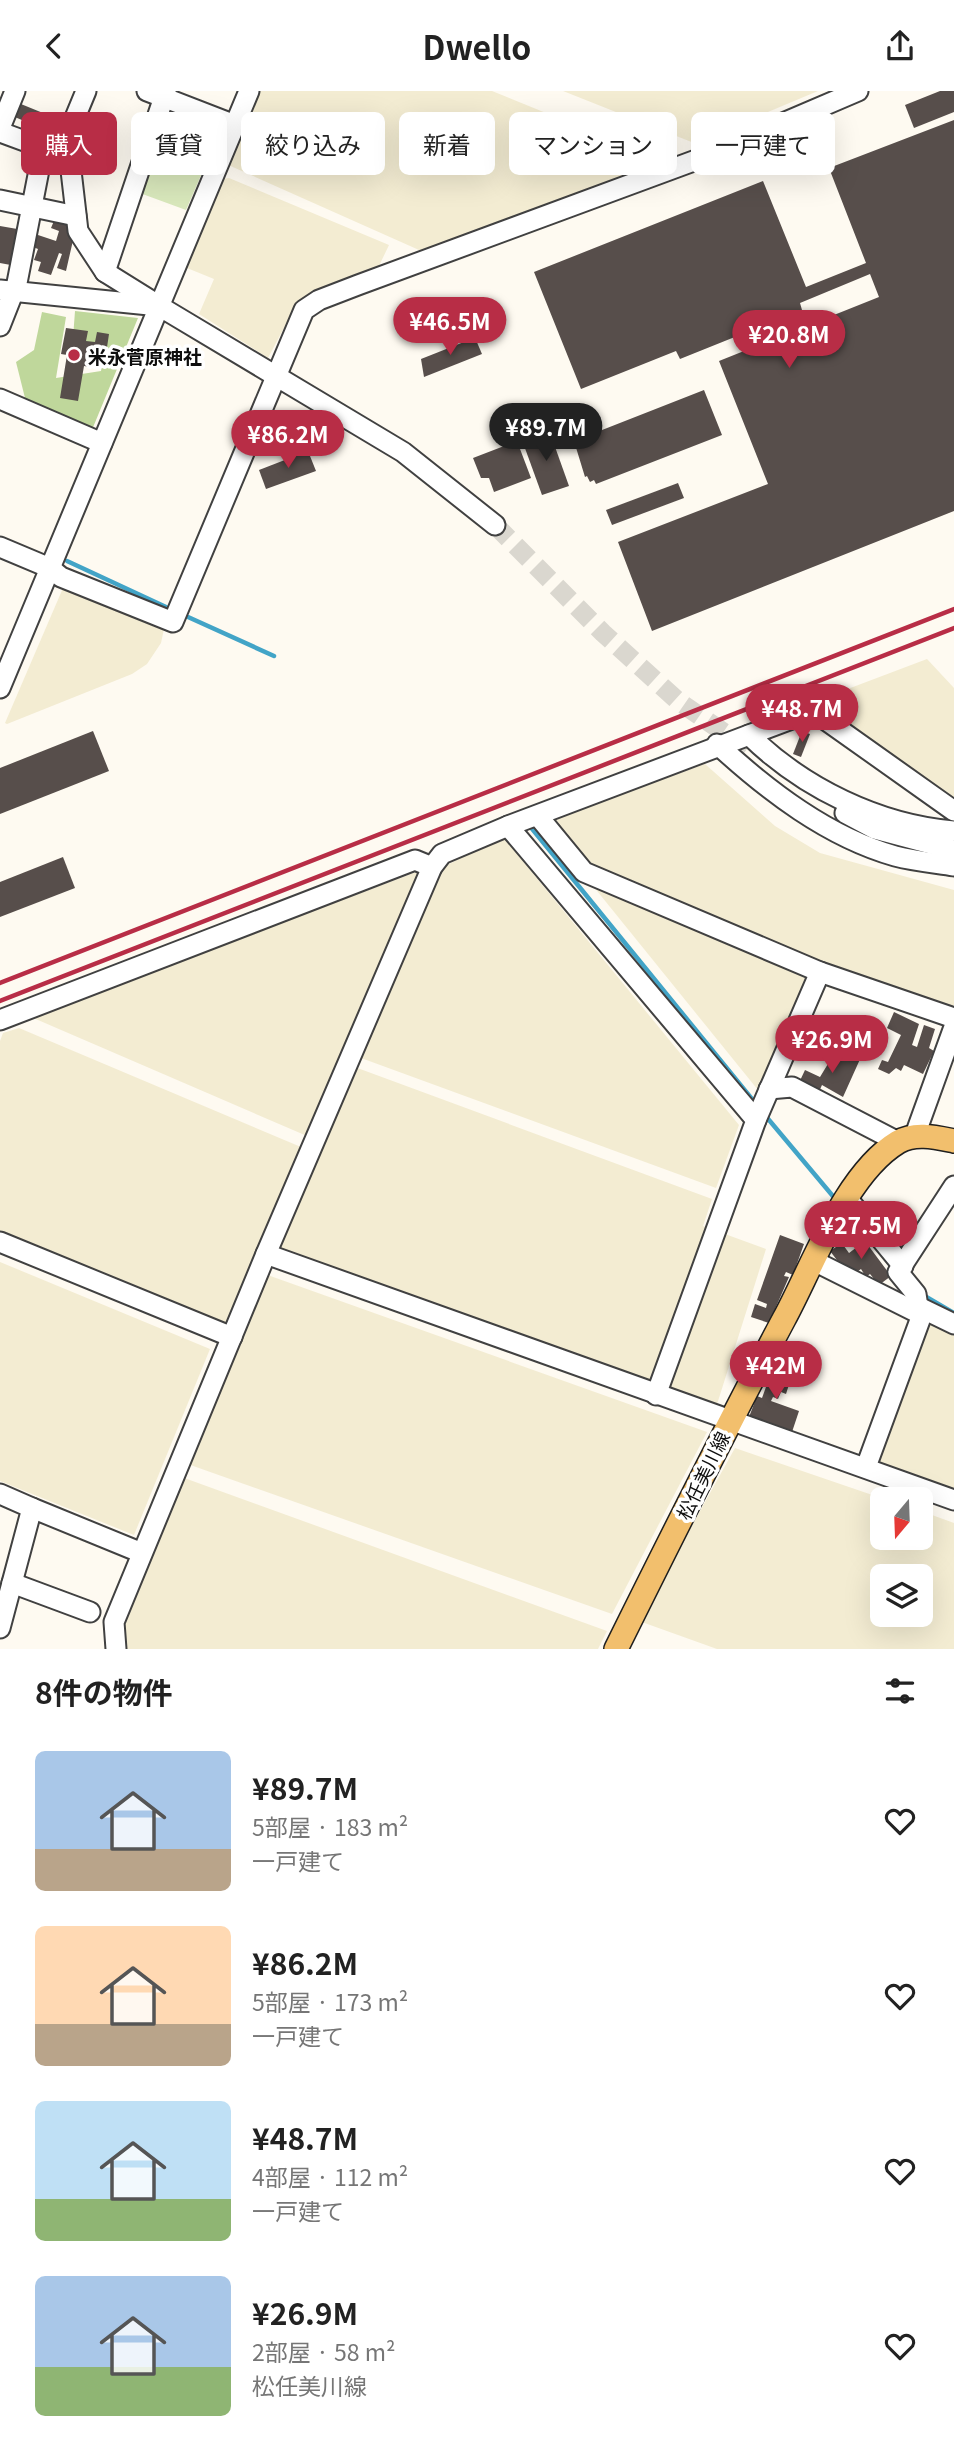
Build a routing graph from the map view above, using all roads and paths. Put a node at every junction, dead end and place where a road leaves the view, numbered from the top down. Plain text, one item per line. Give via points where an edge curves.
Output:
1 (15, 91) edge
2 (86, 91) edge
3 (249, 91) edge
4 (858, 91) edge
5 (159, 93) edge
6 (75, 112) edge
7 (235, 125) junction
8 (0, 130) edge
9 (21, 139) edge
10 (38, 175) edge
11 (71, 175) edge
12 (0, 200) edge
13 (33, 208) junction
14 (76, 216) junction
15 (104, 272) junction
16 (7, 292) edge
17 (159, 306) junction
18 (0, 326) edge
19 (276, 374) junction
20 (0, 399) edge
21 (102, 443) junction
22 (495, 525) tunnel mouth
23 (0, 548) edge
24 (50, 568) junction
25 (0, 688) edge
26 (748, 742) junction
27 (717, 744) junction
28 (954, 811) edge
29 (538, 816) junction
30 (508, 826) junction
31 (954, 831) edge
32 (954, 850) edge
33 (954, 866) edge
34 (432, 867) junction
35 (820, 972) junction
36 (954, 1018) edge
37 (0, 1020) edge
38 (954, 1027) edge
39 (769, 1089) junction
40 (755, 1120) junction
41 (906, 1139) junction
42 (954, 1141) edge
43 (954, 1186) edge
44 (843, 1204) junction
45 (0, 1242) edge
46 (266, 1254) junction
47 (814, 1261) junction
48 (903, 1266) junction
49 (919, 1310) junction
50 (954, 1324) edge
51 (232, 1337) junction
52 (656, 1395) junction
53 (729, 1421) junction
54 (866, 1467) junction
55 (0, 1494) edge
56 (954, 1500) edge
57 (32, 1508) junction
58 (142, 1553) junction
59 (12, 1583) junction
60 (90, 1612) dead end
61 (0, 1628) edge
62 (116, 1649) edge
63 (615, 1649) edge

1 - 8 street
2 - 6 street
3 - 7 street
4 - 19 street via 699,159 319,300 304,310
5 - 7 street
5 - 15 street
7 - 17 street
8 - 9 street
10 - 13 street
11 - 14 street
12 - 13 street
13 - 14 street
13 - 16 street
14 - 15 street via 78,231
15 - 17 street
16 - 17 street
16 - 18 street
17 - 19 street
17 - 21 street
19 - 22 street via 403,452
19 - 24 street via 173,621 61,577
20 - 21 street
21 - 24 street
23 - 24 street
24 - 25 street
26 - 27 street
26 - 28 street via 813,711
26 - 31 street via 838,799 877,814
26 - 32 street via 791,785 875,829
27 - 29 street
27 - 33 street via 824,826 895,856
29 - 30 street
29 - 35 street via 584,872
30 - 34 street via 442,854
30 - 40 street
34 - 37 street via 415,860
34 - 46 street
35 - 36 street
35 - 39 street
38 - 41 street
39 - 40 street
39 - 41 street via 792,1087
40 - 52 street
41 - 42 main road
41 - 44 main road, 松任美川線 via 883,1154
43 - 48 street
44 - 47 main road, 松任美川線
44 - 48 street
45 - 51 street
46 - 51 street
46 - 52 street
47 - 49 street
47 - 53 main road, 松任美川線
48 - 49 street via 898,1272 916,1294
49 - 50 street
49 - 54 street via 920,1320
51 - 58 street
52 - 53 street
53 - 54 street
53 - 63 main road, 松任美川線
54 - 56 street
55 - 57 street
57 - 58 street
57 - 59 street
58 - 62 street via 114,1622
59 - 60 street
59 - 61 street

